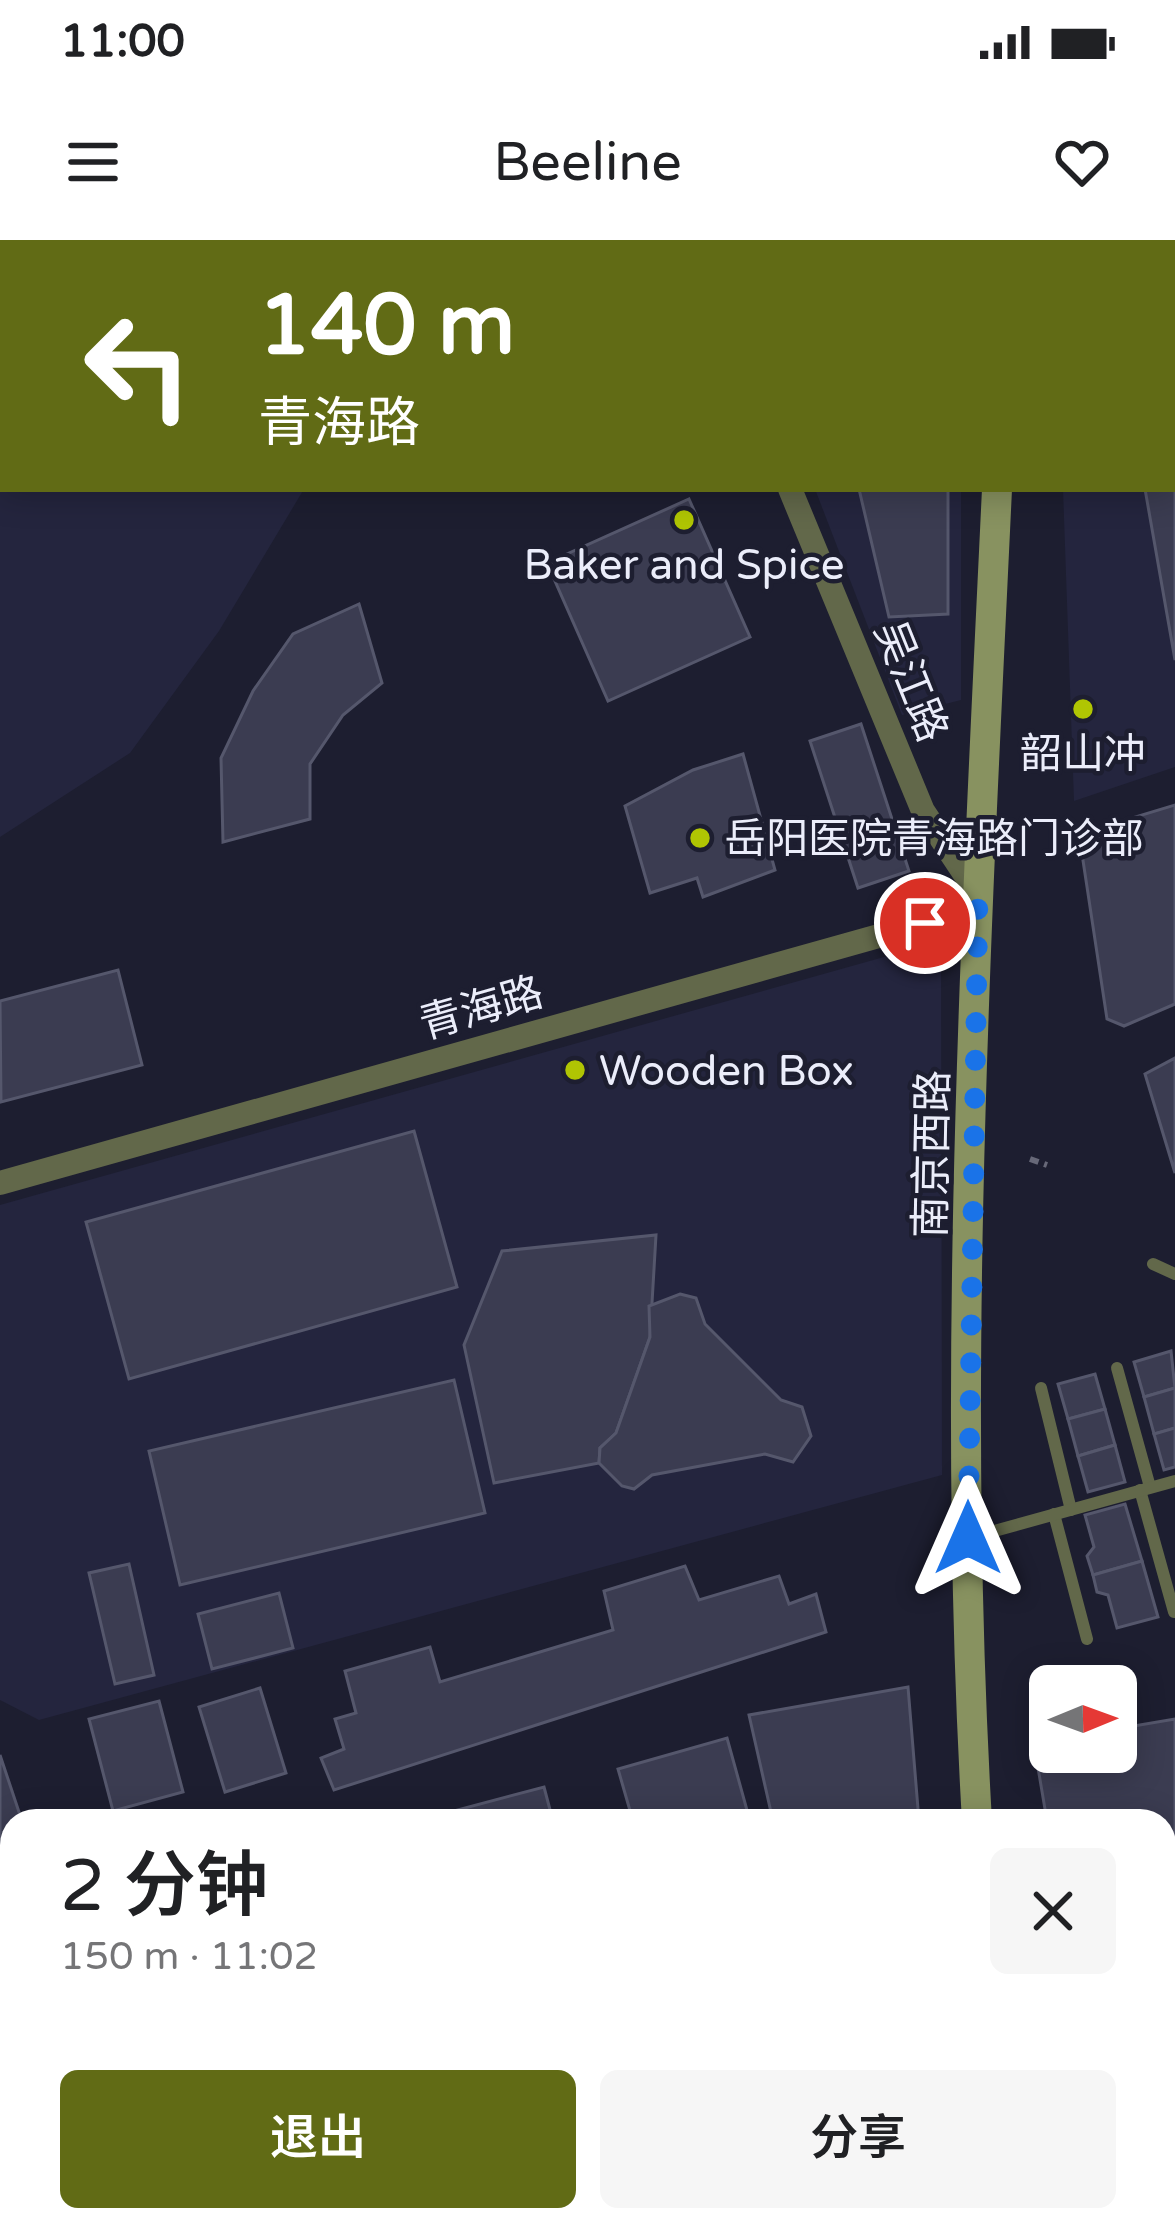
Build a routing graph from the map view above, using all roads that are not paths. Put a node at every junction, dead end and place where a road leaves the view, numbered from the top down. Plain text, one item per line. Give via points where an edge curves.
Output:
1 (791, 492) edge
2 (997, 492) edge
3 (978, 894) junction
4 (0, 1183) edge
5 (1153, 1264) dead end
6 (1175, 1274) edge
7 (1117, 1368) dead end
8 (1041, 1388) dead end
9 (1175, 1480) edge
10 (1145, 1489) junction
11 (1072, 1510) junction
12 (1054, 1514) junction
13 (968, 1538) junction
14 (1174, 1612) edge
15 (1087, 1639) dead end
16 (977, 1809) edge

1 - 3 street, 吴江路 via 923,811
2 - 3 main road, 南京西路
3 - 4 street, 青海路 via 925,923
3 - 13 main road, 南京西路
5 - 6 lane
7 - 10 lane
8 - 11 lane
9 - 10 lane
10 - 11 lane
10 - 14 lane
11 - 12 lane
12 - 13 lane
12 - 15 lane
13 - 16 main road, 南京西路

